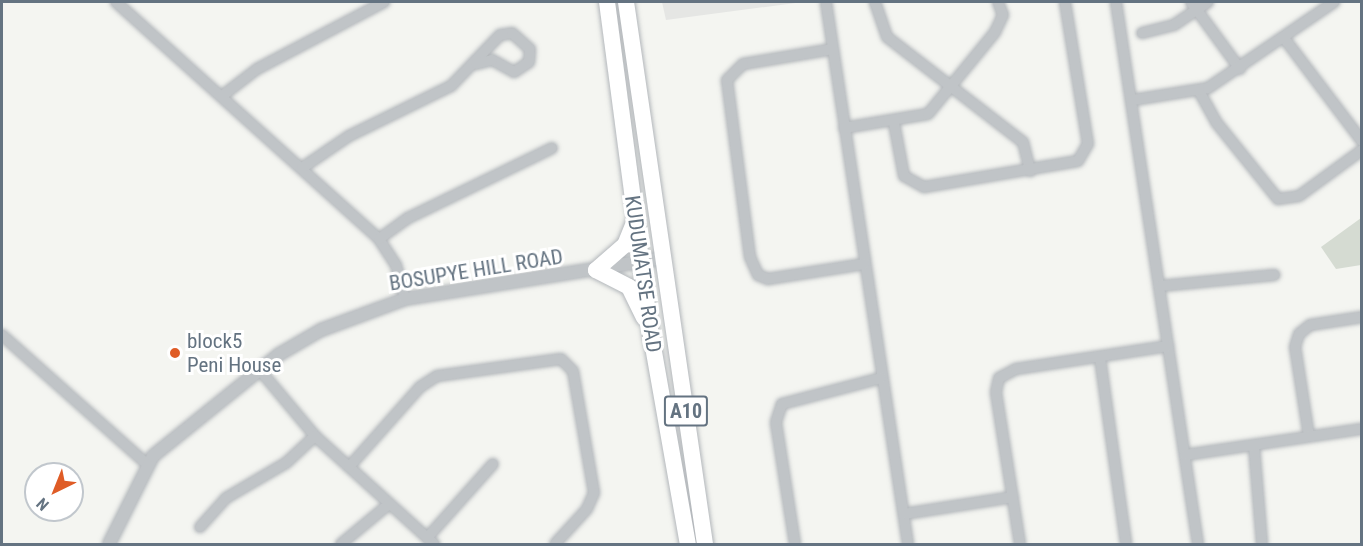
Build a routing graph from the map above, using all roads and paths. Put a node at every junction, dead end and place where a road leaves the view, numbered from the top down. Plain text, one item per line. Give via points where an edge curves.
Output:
1 (116, 2) edge
2 (384, 2) edge
3 (607, 2) edge
4 (626, 2) edge
5 (826, 2) edge
6 (875, 2) edge
7 (998, 2) edge
8 (1065, 2) edge
9 (1116, 2) edge
10 (1208, 2) edge
11 (1334, 2) edge
12 (1194, 6) edge
13 (1142, 33) dead end
14 (1284, 38) junction
15 (833, 49) junction
16 (476, 64) junction
17 (1240, 69) junction
18 (954, 85) junction
19 (1200, 91) junction
20 (222, 96) junction
21 (1133, 100) junction
22 (894, 123) junction
23 (844, 128) junction
24 (1362, 141) edge
25 (552, 148) dead end
26 (1362, 150) edge
27 (302, 168) junction
28 (1030, 171) junction
29 (635, 219) junction
30 (379, 239) junction
31 (663, 258) junction
32 (641, 261) junction
33 (864, 264) junction
34 (596, 270) junction
35 (1274, 275) dead end
36 (1160, 286) junction
37 (405, 299) junction
38 (1362, 317) edge
39 (2, 334) edge
40 (651, 335) junction
41 (1168, 346) junction
42 (1100, 358) junction
43 (259, 369) junction
44 (881, 378) junction
45 (1362, 429) edge
46 (315, 436) junction
47 (1308, 436) junction
48 (1254, 446) junction
49 (1185, 455) junction
50 (147, 464) junction
51 (493, 464) dead end
52 (350, 467) junction
53 (1013, 497) junction
54 (389, 504) junction
55 (904, 514) junction
56 (200, 527) dead end
57 (430, 541) edge
58 (109, 544) edge
59 (341, 544) edge
60 (555, 544) edge
61 (688, 544) edge
62 (705, 544) edge
63 (795, 544) edge
64 (908, 544) edge
65 (1020, 544) edge
66 (1126, 544) edge
67 (1198, 544) edge
68 (1262, 544) edge

1 - 20 street
2 - 20 street via 257,69
3 - 29 main road, KUDUMATSE ROAD / A10
4 - 31 main road, KUDUMATSE ROAD / A10
5 - 15 street
6 - 18 street via 887,37
7 - 18 street via 1001,22
8 - 28 street via 1088,144 1073,165
9 - 21 street
10 - 12 street
11 - 14 street
12 - 13 street via 1174,25
12 - 17 street
14 - 17 street
14 - 24 street
15 - 23 street
15 - 33 street via 743,64 727,80 750,257 758,275 768,279
16 - 16 street via 500,35 512,33 530,49 529,62 514,72 492,60
16 - 27 street via 451,86 349,136
17 - 19 street
18 - 22 street via 921,119
18 - 28 street via 1023,142
19 - 21 street
19 - 26 street via 1216,122 1278,199 1299,196
20 - 27 street
21 - 36 street
22 - 23 street
22 - 28 street via 904,176 915,185
23 - 33 street
25 - 30 street via 408,218
27 - 30 street
29 - 32 main road, KUDUMATSE ROAD / A10
29 - 34 main road via 626,245
30 - 37 street via 396,265
31 - 32 street, BOSUPYE HILL ROAD
31 - 62 main road, KUDUMATSE ROAD / A10
32 - 34 street, BOSUPYE HILL ROAD
32 - 40 main road, KUDUMATSE ROAD / A10
33 - 44 street
34 - 37 street, BOSUPYE HILL ROAD
34 - 40 main road via 629,288
35 - 36 street
36 - 41 street
37 - 43 street, BOSUPYE HILL ROAD via 321,330
38 - 47 street via 1310,325 1299,334 1295,347
39 - 50 street
40 - 61 main road, KUDUMATSE ROAD / A10
41 - 42 street
41 - 49 street
42 - 53 street via 1016,369 999,378 996,392
42 - 66 street
43 - 46 street
43 - 50 street, BOSUPYE HILL ROAD
44 - 55 street
44 - 63 street via 782,404 776,422
45 - 47 street
46 - 52 street
46 - 56 street via 286,463 226,498
47 - 48 street
48 - 49 street
48 - 68 street
49 - 67 street
50 - 58 street, BOSUPYE HILL ROAD
51 - 57 street
52 - 54 street
52 - 60 street via 420,387 437,376 561,359 573,371 594,493 587,509
53 - 55 street
53 - 65 street
54 - 57 street
54 - 59 street
55 - 64 street

